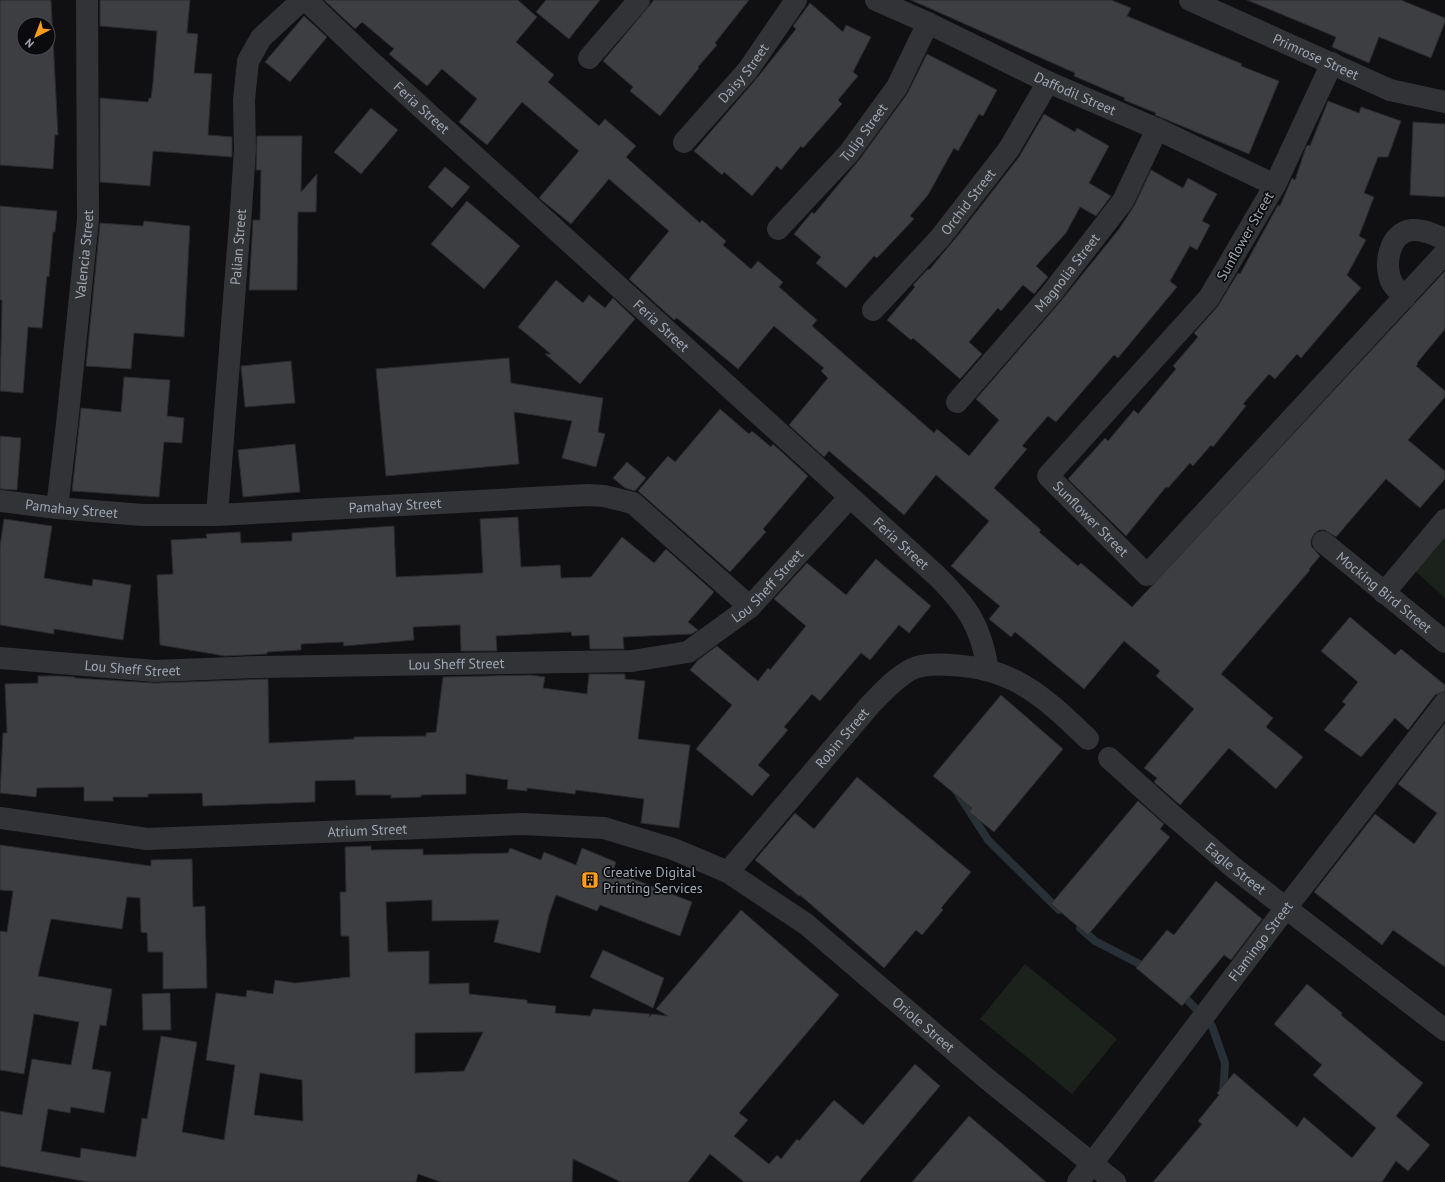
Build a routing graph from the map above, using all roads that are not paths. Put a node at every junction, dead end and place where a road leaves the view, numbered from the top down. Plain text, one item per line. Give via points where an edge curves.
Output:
1 (87, 0) edge
2 (302, 0) edge
3 (306, 0) edge
4 (639, 0) edge
5 (796, 0) edge
6 (876, 0) edge
7 (1190, 0) edge
8 (928, 23) junction
9 (589, 58) dead end
10 (1332, 63) junction
11 (1048, 82) junction
12 (1445, 102) edge
13 (1157, 129) junction
14 (684, 142) dead end
15 (1275, 185) junction
16 (778, 229) dead end
17 (1445, 239) edge
18 (1445, 253) edge
19 (1405, 297) junction
20 (873, 310) dead end
21 (957, 402) dead end
22 (849, 498) junction
23 (0, 501) edge
24 (57, 508) junction
25 (217, 516) junction
26 (1445, 520) edge
27 (1323, 542) dead end
28 (1384, 593) junction
29 (750, 607) junction
30 (1445, 642) edge
31 (0, 658) edge
32 (988, 670) junction
33 (1445, 703) edge
34 (1088, 738) dead end
35 (1109, 758) dead end
36 (0, 818) edge
37 (728, 872) junction
38 (1285, 909) junction
39 (1445, 1030) edge
40 (1092, 1164) junction
41 (1078, 1182) edge
42 (1115, 1182) edge

1 - 24 street, Valencia Street via 88,219
2 - 25 street, Palian Street via 261,38 248,61 244,100 244,172
3 - 22 street, Feria Street
4 - 9 street
5 - 14 street, Daisy Street via 748,70
6 - 8 street, Daffodil Street
7 - 10 street, Primrose Street
8 - 11 street, Daffodil Street
8 - 16 street, Tulip Street via 897,87 849,153
10 - 12 street, Primrose Street via 1390,90
10 - 15 street, Sunflower Street
11 - 13 street, Daffodil Street
11 - 20 street, Orchid Street via 1005,155 940,238
13 - 15 street, Daffodil Street
13 - 21 street, Magnolia Street via 1123,201 1051,294
15 - 19 street, Sunflower Street via 1209,298 1048,476 1147,575
17 - 19 street via 1431,233 1411,230 1396,238 1390,249 1388,270 1392,284
18 - 19 street, Sunflower Street
22 - 29 street, Lou Sheff Street
22 - 32 street, Feria Street via 958,598 975,621 984,647
23 - 24 street, Pamahay Street
24 - 25 street, Pamahay Street via 142,515
25 - 29 street, Pamahay Street via 539,497 604,496 633,503
26 - 28 street
27 - 28 street, Mocking Bird Street
28 - 30 street, Mocking Bird Street
29 - 31 street, Lou Sheff Street via 688,652 632,661 155,671
32 - 34 street via 1012,678 1032,689
32 - 37 street, Robin Street via 934,664 912,669 892,684 836,744
33 - 38 street, Flamingo Street
35 - 38 street, Eagle Street via 1171,814
36 - 37 street, Atrium Street via 148,839 523,824 604,828 674,849
37 - 40 street, Oriole Street via 806,924 986,1078
38 - 39 street, Eagle Street
38 - 40 street, Flamingo Street
40 - 41 street, Flamingo Street
40 - 42 street, Oriole Street

